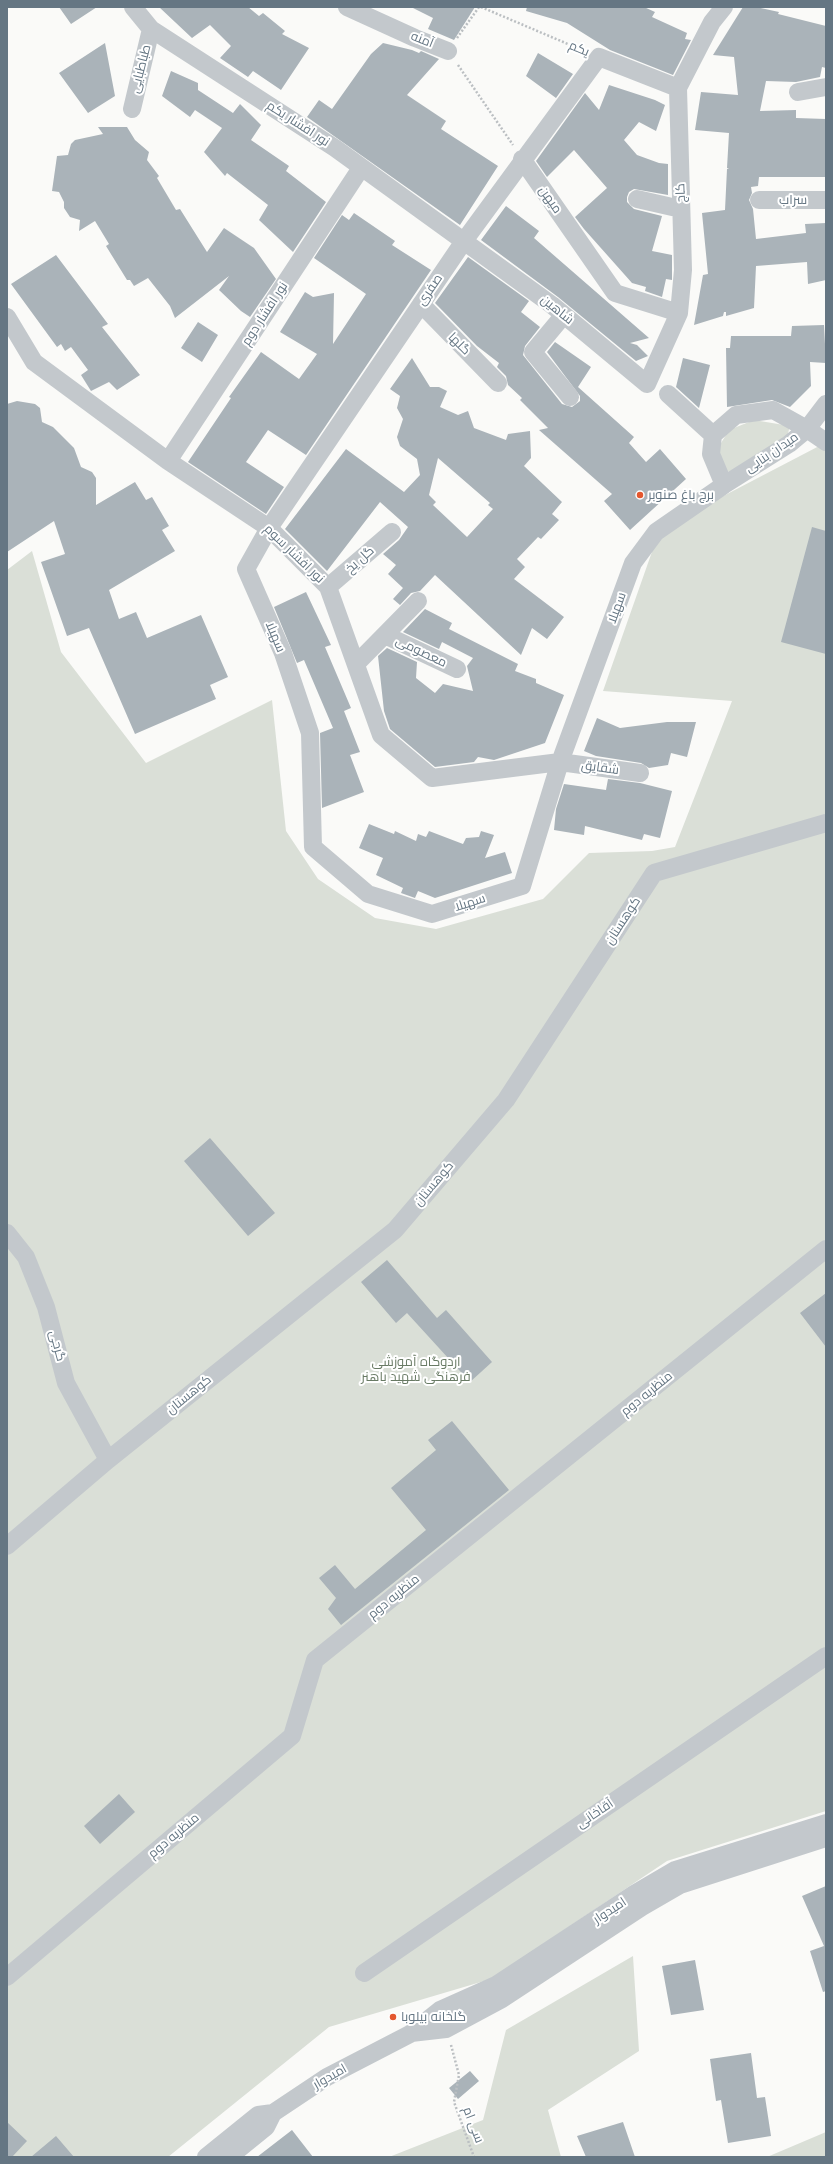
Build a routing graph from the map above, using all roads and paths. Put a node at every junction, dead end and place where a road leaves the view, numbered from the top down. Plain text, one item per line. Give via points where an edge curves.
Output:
1 (133, 7) edge
2 (347, 7) edge
3 (480, 7) edge
4 (724, 7) edge
5 (151, 29) junction
6 (448, 51) junction
7 (599, 57) junction
8 (826, 87) edge
9 (678, 88) junction
10 (798, 92) dead end
11 (132, 109) dead end
12 (522, 160) junction
13 (361, 168) junction
14 (637, 200) dead end
15 (759, 200) dead end
16 (826, 200) edge
17 (682, 209) junction
18 (464, 241) junction
19 (421, 304) junction
20 (679, 313) junction
21 (563, 316) junction
22 (7, 318) edge
23 (498, 383) dead end
24 (647, 384) joint
25 (668, 394) dead end
26 (570, 397) dead end
27 (826, 404) edge
28 (807, 429) junction
29 (713, 435) junction
30 (826, 442) edge
31 (168, 461) junction
32 (724, 485) junction
33 (269, 528) junction
34 (392, 532) dead end
35 (328, 587) junction
36 (418, 601) dead end
37 (385, 635) junction
38 (356, 664) junction
39 (456, 669) dead end
40 (560, 762) junction
41 (640, 773) dead end
42 (826, 823) edge
43 (7, 1232) edge
44 (826, 1249) edge
45 (108, 1460) junction
46 (7, 1546) edge
47 (826, 1656) edge
48 (826, 1823) edge
49 (826, 1838) edge
50 (782, 1844) junction
51 (638, 1901) junction
52 (364, 1973) dead end
53 (7, 1977) edge
54 (446, 2029) junction
55 (410, 2034) junction
56 (273, 2113) junction
57 (206, 2157) edge
58 (230, 2157) edge
59 (474, 2157) edge

1 - 5 street, نور افشار یکم
2 - 6 street, آمنه
3 - 6 path, آمنه
3 - 7 path, یکم
4 - 9 street, کاج via 712,22
5 - 11 street, طباطبایی
5 - 13 street, نور افشار یکم via 328,143
6 - 12 path
7 - 9 street, یکم
7 - 12 street, صفری
8 - 10 street
9 - 17 street, کاج
12 - 18 street, صفری
12 - 20 street, میهن via 615,293
13 - 18 street, نور افشار یکم
13 - 31 street, نور افشار دوم
14 - 17 street
15 - 16 street, سراب
17 - 20 street, کاج via 683,270
18 - 19 street, صفری
18 - 21 street, شاهین via 552,305
19 - 23 street, گلها
19 - 33 street, صفری
20 - 24 street, کاج
21 - 24 street, شاهین
21 - 26 street via 533,352
22 - 31 street, نور افشار سوم via 34,362
25 - 29 street
27 - 28 street
28 - 29 street, میدان بنایی via 773,410 736,415
28 - 30 street
28 - 32 street, میدان بنایی via 778,452
29 - 32 street via 711,454
31 - 33 street, نور افشار سوم
32 - 40 street, سهیلا via 656,532 633,563
33 - 35 street, نور افشار سوم
33 - 40 street, سهیلا via 246,569 283,653 310,733 313,847 368,894 432,914 522,886
34 - 35 street, گل یخ
35 - 38 street, نور افشار سوم
36 - 37 street, معصومی
37 - 38 street, معصومی
37 - 39 street, معصومی
38 - 40 street, نور افشار سوم via 381,735 432,778
40 - 41 street, شقایق
42 - 45 street, کوهستان via 654,873 506,1100 395,1230
43 - 45 street, گرجی via 26,1257 46,1307 66,1383
44 - 53 street, منظریه دوم via 315,1660 292,1736
45 - 46 street, کوهستان
47 - 52 street, آقاخانی
48 - 50 street, امیدوار
49 - 50 street, امیدوار
50 - 51 street, امیدوار via 678,1878
51 - 54 street, امیدوار via 502,1999
51 - 55 street, امیدوار via 496,1985 440,2010
54 - 55 street, امیدوار
54 - 59 path, سی ام via 459,2075 454,2102
55 - 56 street, امیدوار via 327,2077
56 - 57 street, امیدوار via 258,2115
56 - 58 street, امیدوار via 266,2127

